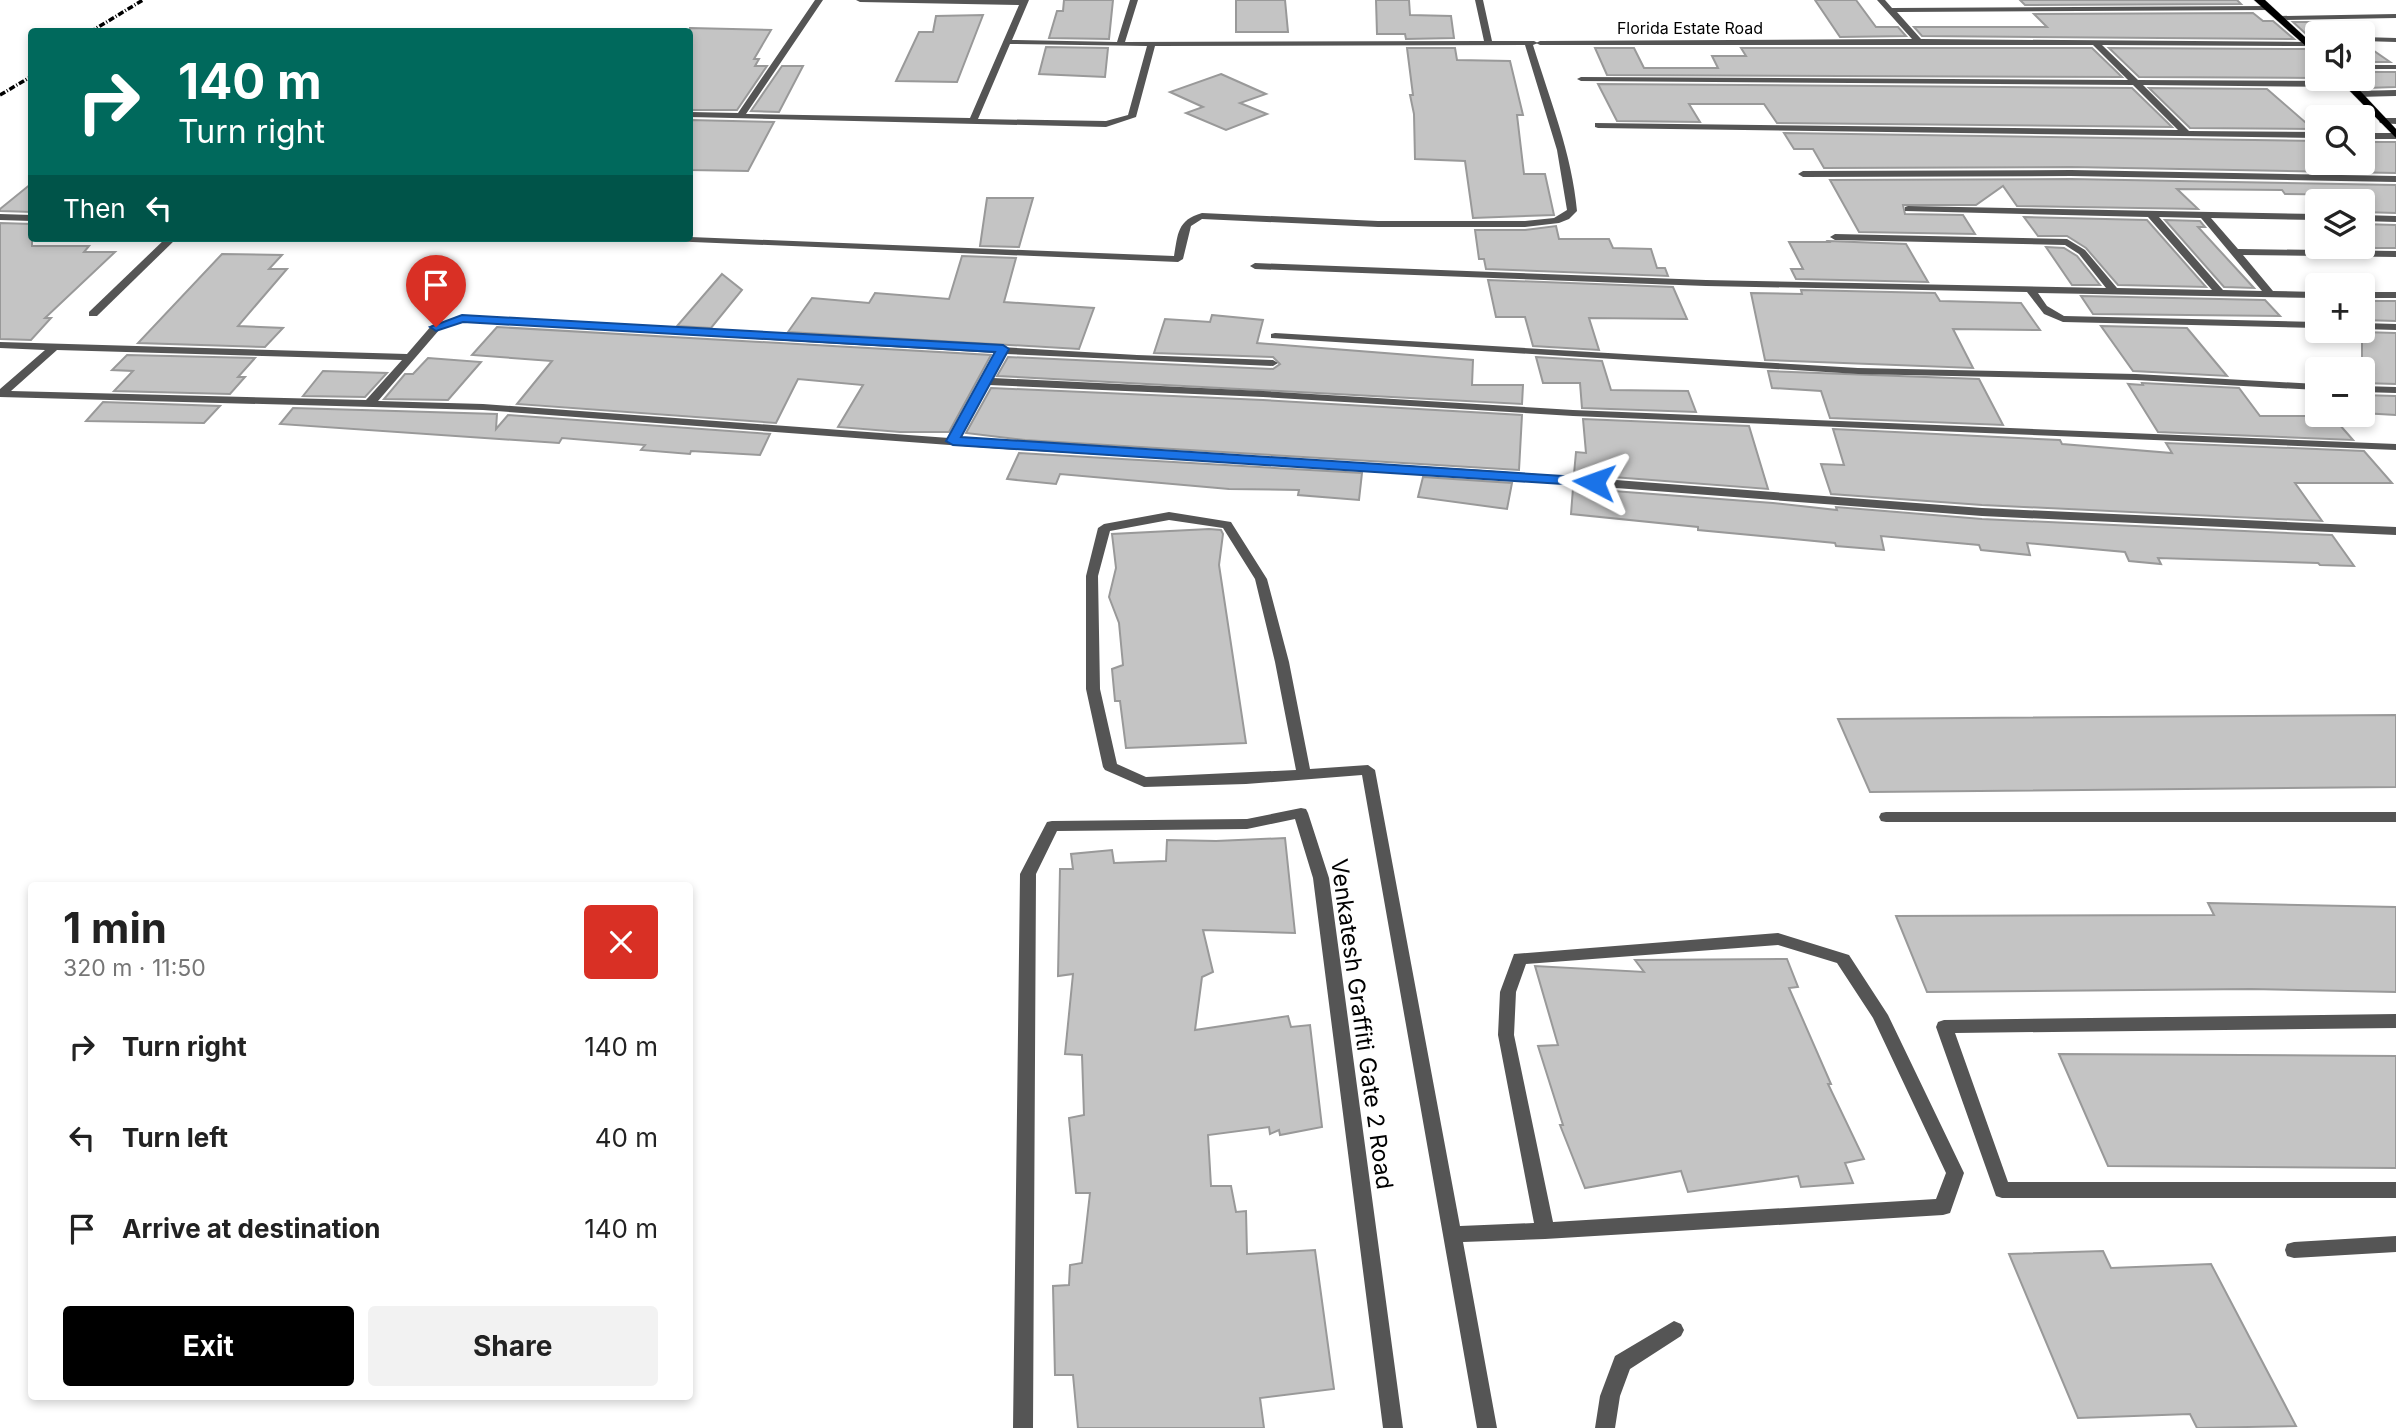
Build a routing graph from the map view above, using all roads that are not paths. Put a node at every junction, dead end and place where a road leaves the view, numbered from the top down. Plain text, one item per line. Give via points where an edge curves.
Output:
1 (819, 0) edge
2 (860, 0) edge
3 (1134, 0) edge
4 (1479, 0) edge
5 (1881, 0) edge
6 (1024, 2) edge
7 (2263, 4) edge
8 (1890, 9) junction
9 (2396, 16) edge
10 (2279, 18) junction
11 (2375, 39) edge
12 (2396, 40) edge
13 (1919, 41) junction
14 (1007, 42) junction
15 (2304, 42) joint
16 (1489, 43) junction
17 (1528, 43) junction
18 (2096, 43) junction
19 (1120, 44) junction
20 (1152, 44) junction
21 (2375, 67) edge
22 (2396, 67) edge
23 (1581, 79) dead end
24 (2305, 82) edge
25 (2138, 84) junction
26 (2354, 91) edge
27 (2396, 93) edge
28 (2357, 94) junction
29 (693, 115) edge
30 (741, 115) junction
31 (973, 121) junction
32 (2383, 121) junction
33 (2396, 121) edge
34 (1598, 125) dead end
35 (2187, 134) junction
36 (2305, 135) edge
37 (2375, 136) edge
38 (2396, 136) edge
39 (1803, 174) dead end
40 (2396, 179) edge
41 (1908, 209) dead end
42 (2152, 215) junction
43 (2204, 215) junction
44 (0, 217) edge
45 (2305, 217) edge
46 (28, 218) edge
47 (2375, 218) edge
48 (2396, 219) edge
49 (1836, 237) dead end
50 (693, 240) edge
51 (168, 242) edge
52 (2235, 252) junction
53 (2396, 254) edge
54 (1255, 266) dead end
55 (2031, 290) junction
56 (2114, 292) junction
57 (2220, 293) junction
58 (2271, 295) junction
59 (2305, 295) edge
60 (2375, 295) edge
61 (2396, 295) edge
62 (93, 314) dead end
63 (2305, 325) edge
64 (2375, 326) edge
65 (2396, 327) edge
66 (1275, 335) dead end
67 (0, 345) edge
68 (55, 346) junction
69 (1003, 349) junction
70 (410, 357) junction
71 (1273, 363) dead end
72 (985, 381) junction
73 (2305, 386) edge
74 (2375, 389) edge
75 (2396, 390) edge
76 (0, 394) edge
77 (370, 403) junction
78 (953, 441) junction
79 (2396, 447) edge
80 (2396, 531) edge
81 (1304, 775) junction
82 (1886, 817) dead end
83 (2396, 817) edge
84 (2396, 1021) edge
85 (2396, 1190) edge
86 (1545, 1231) junction
87 (1451, 1234) junction
88 (2396, 1244) edge
89 (2294, 1250) dead end
90 (1674, 1330) dead end
91 (1023, 1428) edge
92 (1393, 1428) edge
93 (1487, 1428) edge
94 (1605, 1428) edge

1 - 30 street
2 - 6 street
3 - 19 street
4 - 16 street
5 - 8 street
6 - 14 street
7 - 8 street
7 - 10 main road
8 - 13 street
9 - 10 street
10 - 15 main road
11 - 12 street
13 - 17 street, Florida Estate Road
13 - 18 street, Florida Estate Road
14 - 19 street, Florida Estate Road
14 - 31 street
15 - 18 street, Florida Estate Road
16 - 17 street, Florida Estate Road
16 - 20 street, Florida Estate Road
17 - 50 street via 1572,197 1572,211 1556,221 1378,224 1202,216 1187,222 1178,259
18 - 25 street
19 - 20 street, Florida Estate Road
20 - 31 street via 1132,117 1106,124
21 - 22 street
23 - 25 street
24 - 25 street
25 - 35 street
26 - 28 main road
27 - 28 street
28 - 32 main road
29 - 30 street
30 - 31 street
32 - 33 street
32 - 38 main road
34 - 35 street
35 - 36 street
37 - 38 street
39 - 40 street
41 - 42 street
42 - 43 street
42 - 57 street
43 - 45 street
43 - 52 street
44 - 46 street
47 - 48 street
49 - 56 street via 2067,242 2082,252
51 - 62 street
52 - 53 street
52 - 58 street
54 - 55 street
55 - 56 street
55 - 63 street via 2049,315 2063,319
56 - 57 street
57 - 58 street
58 - 59 street
60 - 61 street
64 - 65 street
66 - 73 street via 1858,371 2136,377
67 - 68 street
68 - 70 street
68 - 76 street
69 - 70 street via 462,318 436,327
69 - 71 street
69 - 72 street
70 - 77 street
72 - 78 street
72 - 79 street via 1573,414
74 - 75 street
76 - 77 street
77 - 78 street
78 - 80 street via 1483,474 1982,512
81 - 81 street via 1144,782 1110,767 1093,689 1092,576 1104,528 1169,516 1227,525 1261,579
81 - 87 street via 1368,770
82 - 83 street
84 - 85 street via 1944,1027 2002,1190
86 - 86 street via 1943,1207 1955,1173 1880,1015 1843,959 1778,939 1520,958 1508,992 1506,1035
86 - 87 street
87 - 93 street
88 - 89 street
90 - 94 street via 1622,1363
91 - 92 street, Venkatesh Graffiti Gate 2 Road via 1028,874 1052,826 1247,824 1301,813 1321,878

